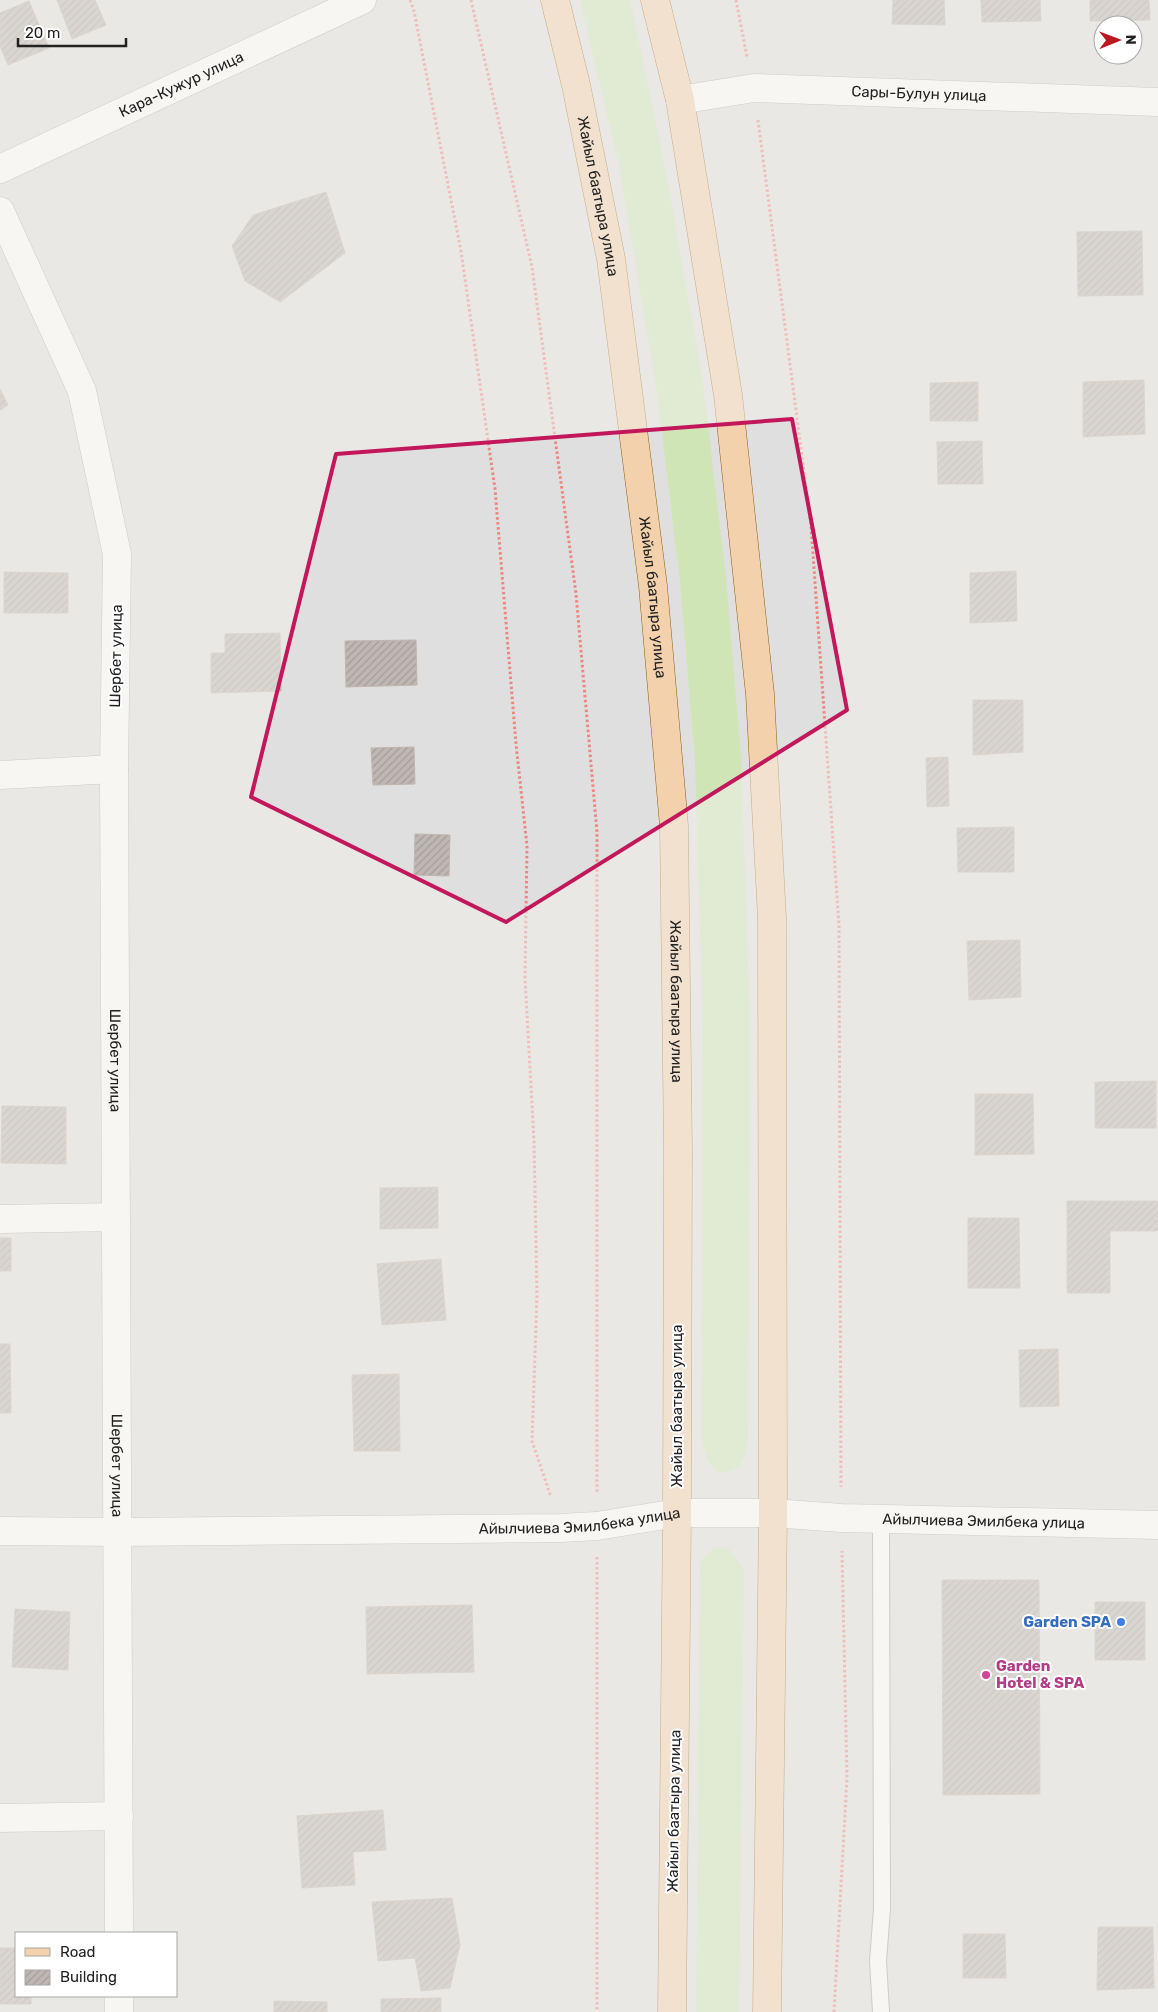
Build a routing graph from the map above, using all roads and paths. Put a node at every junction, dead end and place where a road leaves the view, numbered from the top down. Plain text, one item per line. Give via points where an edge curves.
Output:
1 (362, 0) edge
2 (410, 0) edge
3 (471, 0) edge
4 (555, 0) edge
5 (655, 0) edge
6 (736, 0) edge
7 (754, 88) junction
8 (680, 100) junction
9 (1158, 102) edge
10 (0, 169) edge
11 (0, 211) edge
12 (114, 769) junction
13 (0, 774) edge
14 (116, 1217) junction
15 (0, 1219) edge
16 (677, 1513) junction
17 (773, 1513) junction
18 (841, 1518) junction
19 (882, 1519) junction
20 (1158, 1525) edge
21 (597, 1526) junction
22 (562, 1528) junction
23 (0, 1531) edge
24 (118, 1532) junction
25 (119, 1816) junction
26 (0, 1818) edge
27 (119, 1932) edge
28 (119, 1997) edge
29 (119, 2012) edge
30 (597, 2012) edge
31 (672, 2012) edge
32 (767, 2012) edge
33 (834, 2012) edge
34 (881, 2012) edge

1 - 10 street, Кара-Кужур улица
2 - 22 path via 461,251 495,489 516,744 528,846 525,978 534,1141 537,1296 532,1440
3 - 21 path via 532,267 576,594 597,832
4 - 16 main road, Жайыл баатыра улица via 576,84 610,259 653,586 674,826 678,1150
5 - 8 main road
6 - 7 path
7 - 8 street, Сары-Булун улица
7 - 9 street, Сары-Булун улица
7 - 18 path via 812,525 839,925
8 - 17 main road via 728,395 760,694 772,918
11 - 12 street, Шербет улица via 82,391 117,554
12 - 13 street
12 - 14 street, Шербет улица
14 - 15 street
14 - 24 street, Шербет улица
16 - 17 street, Айылчиева Эмилбека улица
16 - 21 street, Айылчиева Эмилбека улица
16 - 31 main road, Жайыл баатыра улица
17 - 18 street, Айылчиева Эмилбека улица
17 - 32 main road
18 - 19 street, Айылчиева Эмилбека улица
18 - 33 path via 846,1778
19 - 20 street, Айылчиева Эмилбека улица
19 - 34 lane via 882,1909 878,1961
21 - 22 street, Айылчиева Эмилбека улица
21 - 30 path
22 - 24 street, Айылчиева Эмилбека улица
23 - 24 street, Айылчиева Эмилбека улица
24 - 25 street, Шербет улица
25 - 26 street
25 - 27 street, Шербет улица
28 - 29 street

